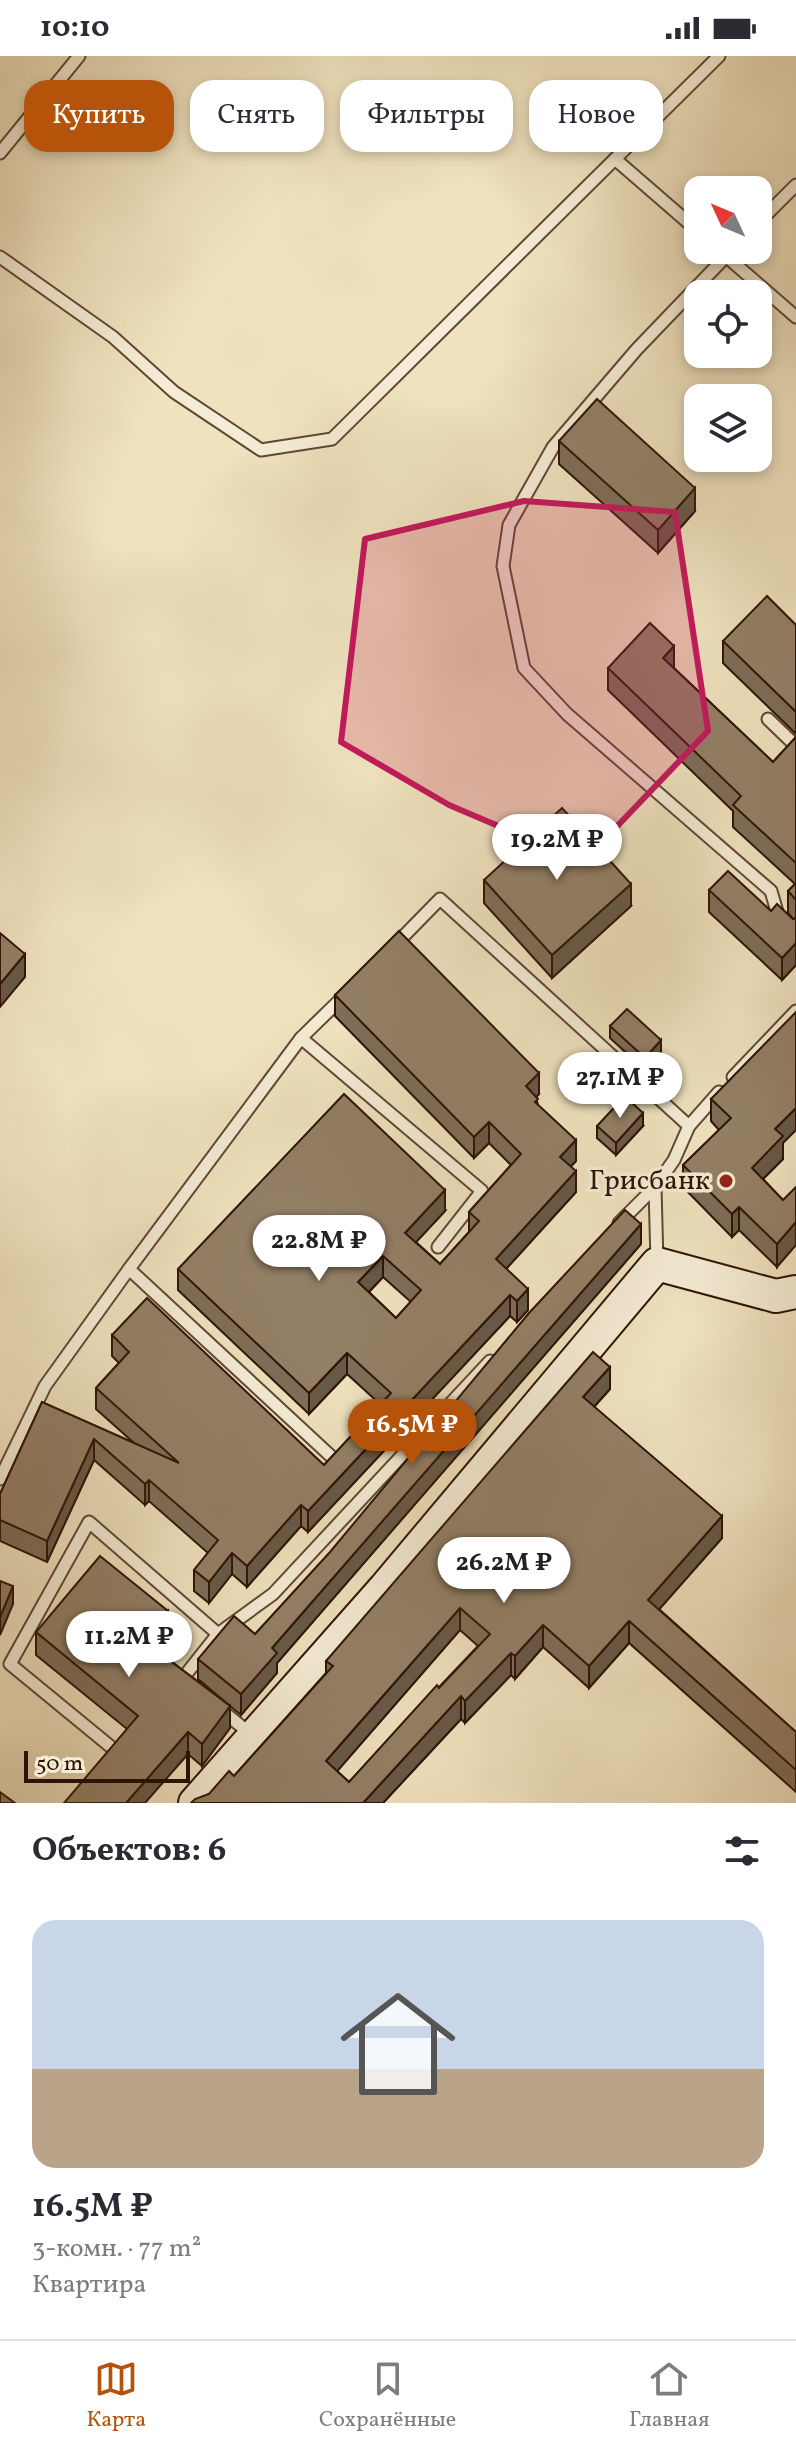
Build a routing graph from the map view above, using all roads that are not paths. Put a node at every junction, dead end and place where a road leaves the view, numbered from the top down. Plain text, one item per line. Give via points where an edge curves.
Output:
1 (79, 56) edge
2 (719, 56) edge
3 (0, 153) edge
4 (615, 159) junction
5 (796, 185) edge
6 (772, 209) edge
7 (684, 219) edge
8 (0, 257) edge
9 (715, 264) edge
10 (739, 264) edge
11 (796, 317) edge
12 (768, 719) dead end
13 (796, 746) edge
14 (796, 933) edge
15 (387, 952) edge
16 (356, 984) edge
17 (796, 1011) edge
18 (301, 1038) junction
19 (689, 1126) junction
20 (655, 1187) junction
21 (611, 1231) edge
22 (438, 1247) dead end
23 (657, 1264) junction
24 (129, 1269) junction
25 (796, 1292) edge
26 (495, 1356) edge
27 (335, 1460) edge
28 (0, 1479) edge
29 (218, 1634) junction
30 (194, 1688) edge
31 (206, 1697) edge
32 (254, 1736) junction
33 (111, 1747) edge
34 (195, 1803) edge

1 - 3 lane
2 - 4 lane
4 - 7 lane
4 - 8 lane via 332,439 294,446 261,450 174,392 113,337
5 - 6 lane
9 - 14 lane via 553,447 509,525 503,566 524,668 567,714 771,891 778,915
10 - 11 lane
12 - 13 lane
15 - 19 lane via 440,899
16 - 18 lane
17 - 19 lane
18 - 22 lane via 482,1191
18 - 24 lane
19 - 20 lane
20 - 21 lane
20 - 23 lane
23 - 25 street via 776,1296
23 - 32 street
24 - 27 lane
24 - 28 lane via 45,1386
26 - 29 lane via 273,1594
29 - 30 lane via 183,1678
29 - 33 lane via 89,1522 10,1664
31 - 32 lane
32 - 34 street

